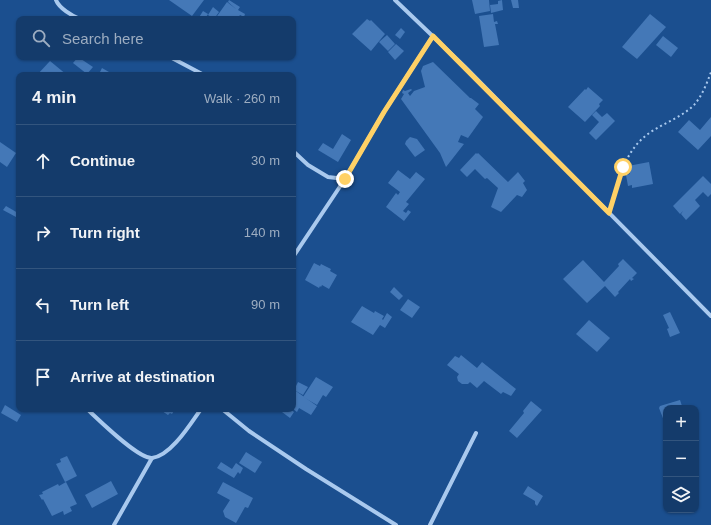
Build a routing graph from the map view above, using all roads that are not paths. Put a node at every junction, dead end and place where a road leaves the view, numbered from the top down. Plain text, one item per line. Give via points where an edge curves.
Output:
1 (56, 0) edge
2 (395, 0) edge
3 (74, 16) edge
4 (433, 36) junction
5 (176, 60) edge
6 (198, 72) edge
7 (296, 154) edge
8 (345, 179) junction
9 (296, 252) edge
10 (711, 316) edge
11 (90, 412) edge
12 (199, 412) edge
13 (226, 412) edge
14 (476, 433) dead end
15 (152, 458) junction
16 (114, 525) edge
17 (396, 525) edge
18 (430, 525) edge

1 - 3 street via 57,4
2 - 4 street
4 - 8 street
4 - 10 street
5 - 6 street
7 - 8 street via 308,165 328,177
8 - 9 street
11 - 15 street via 116,437 145,457
12 - 15 street via 180,439 164,453
13 - 17 street via 306,469
14 - 18 street
15 - 16 street

